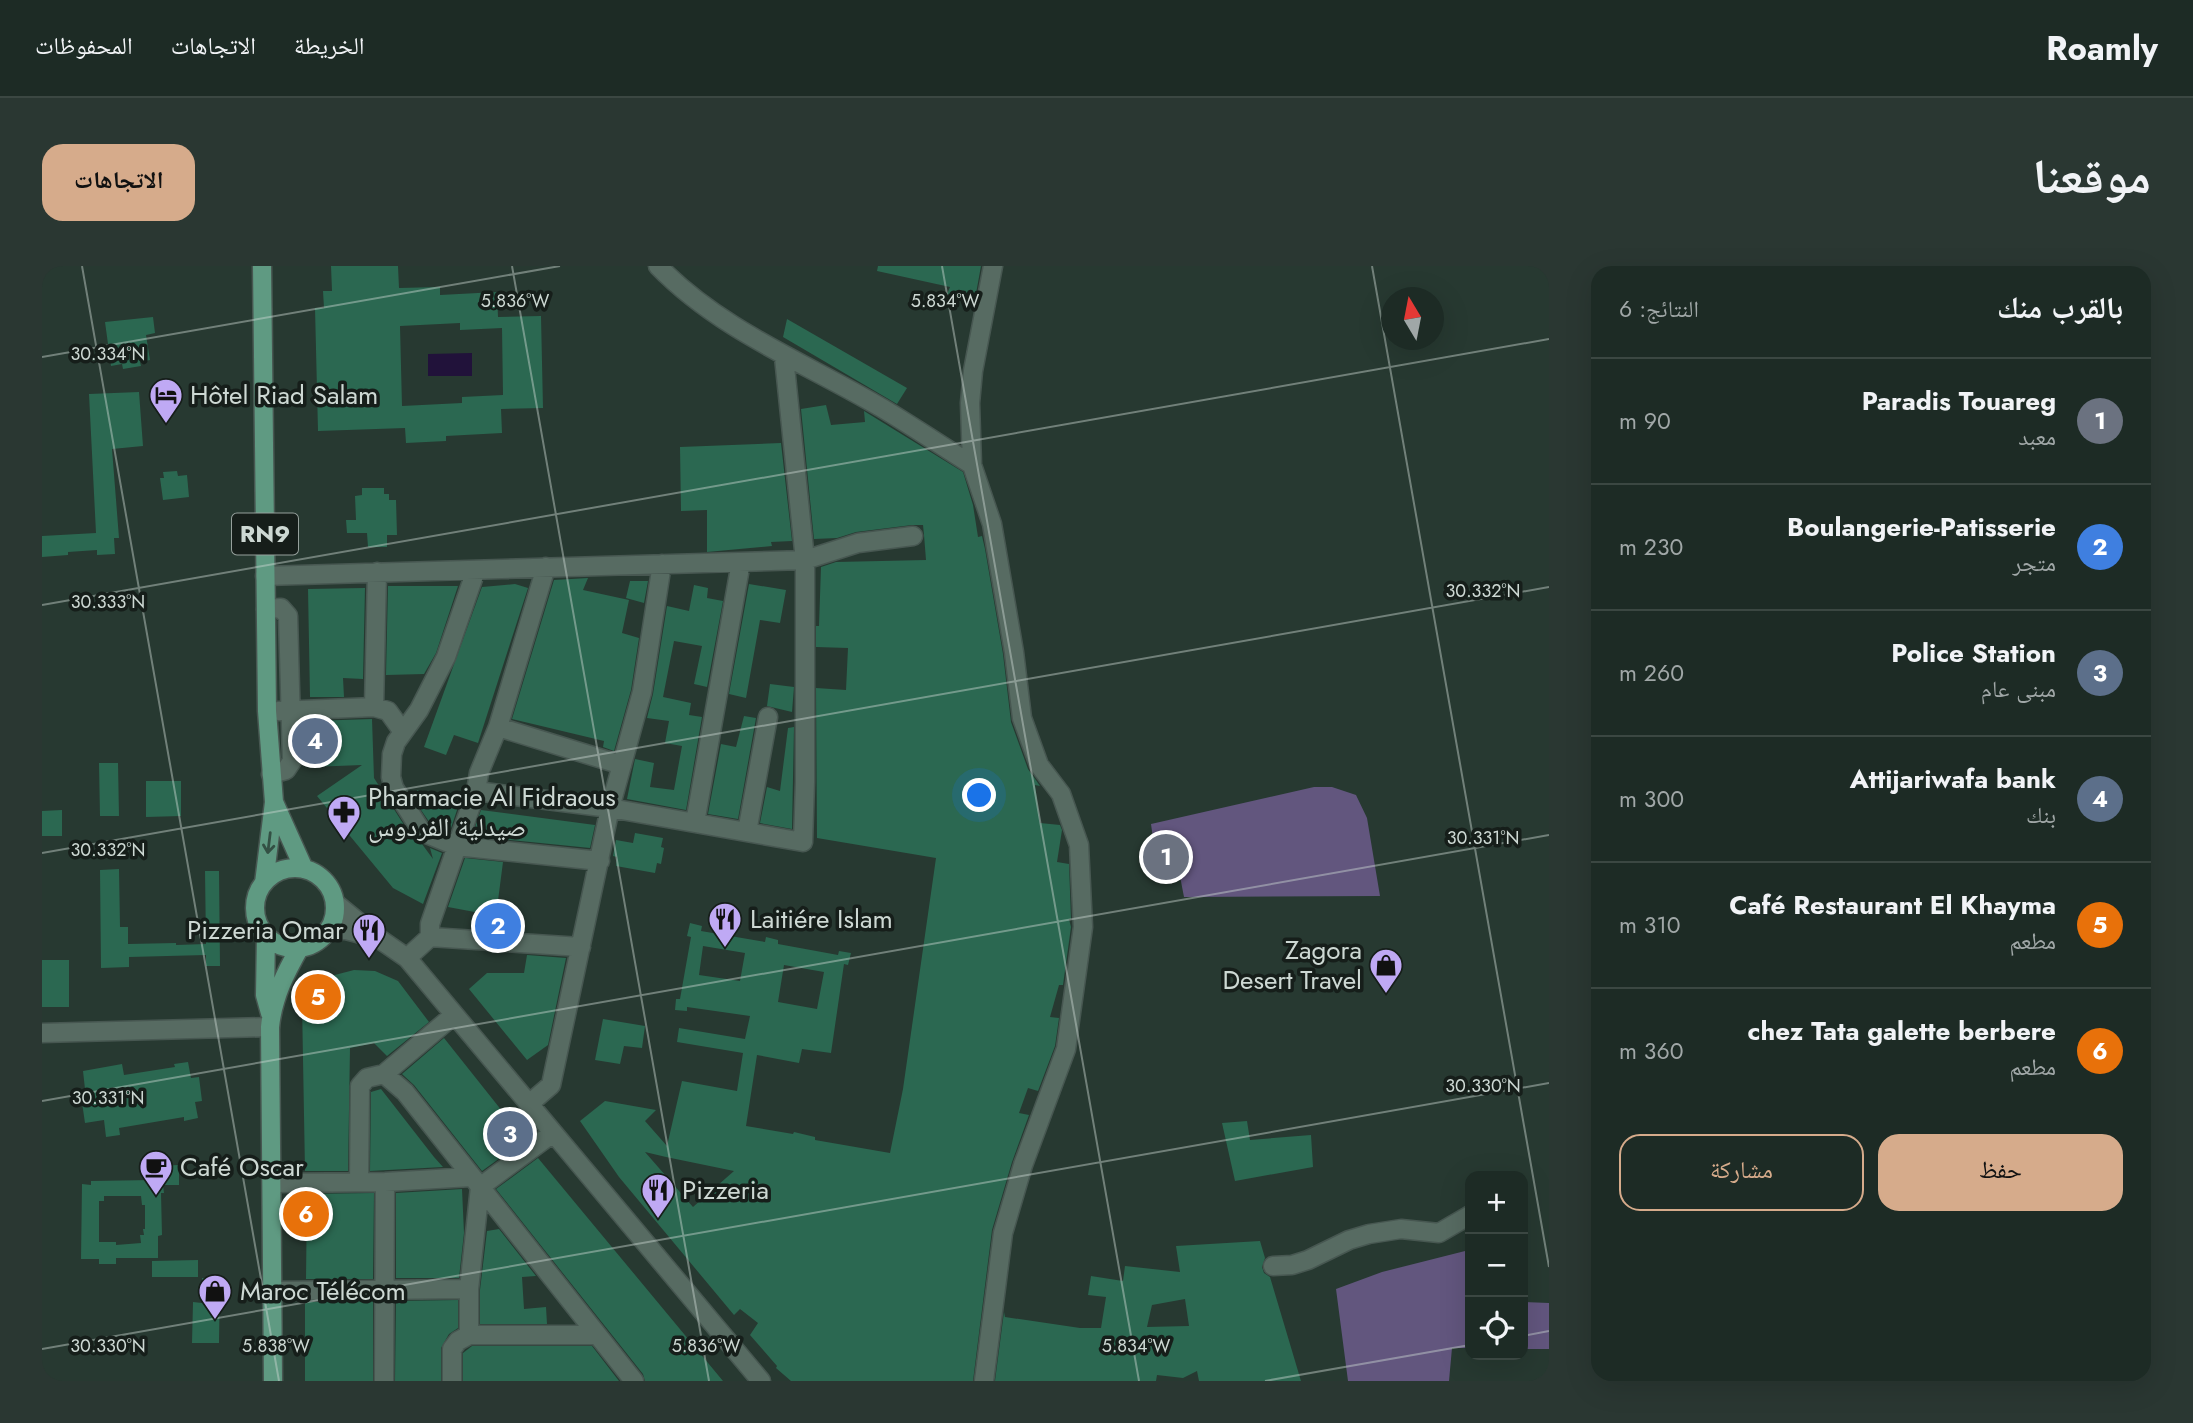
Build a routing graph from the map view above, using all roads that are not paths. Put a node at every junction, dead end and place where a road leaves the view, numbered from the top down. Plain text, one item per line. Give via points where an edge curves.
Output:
1 (261, 266) edge
2 (658, 266) edge
3 (993, 266) edge
4 (784, 357) junction
5 (972, 465) junction
6 (913, 536) dead end
7 (805, 560) junction
8 (741, 562) junction
9 (662, 564) junction
10 (546, 567) junction
11 (476, 570) junction
12 (377, 572) junction
13 (265, 576) junction
14 (266, 609) junction
15 (373, 707) junction
16 (267, 711) junction
17 (290, 711) junction
18 (768, 717) dead end
19 (498, 727) junction
20 (403, 732) junction
21 (622, 765) junction
22 (271, 774) junction
23 (476, 791) junction
24 (274, 803) junction
25 (610, 808) junction
26 (695, 823) junction
27 (747, 832) junction
28 (456, 846) junction
29 (600, 861) junction
30 (304, 869) junction
31 (264, 883) junction
32 (335, 903) junction
33 (328, 930) junction
34 (266, 936) junction
35 (430, 937) junction
36 (378, 938) junction
37 (300, 947) junction
38 (581, 947) junction
39 (407, 958) junction
40 (454, 1015) junction
41 (271, 1021) junction
42 (42, 1033) edge
43 (384, 1074) junction
44 (528, 1104) junction
45 (553, 1133) junction
46 (359, 1182) junction
47 (385, 1182) junction
48 (476, 1182) junction
49 (272, 1183) junction
50 (1465, 1218) edge
51 (1273, 1266) dead end
52 (469, 1289) junction
53 (384, 1290) junction
54 (272, 1291) junction
55 (469, 1335) junction
56 (596, 1335) junction
57 (273, 1381) edge
58 (384, 1381) edge
59 (452, 1381) edge
60 (634, 1381) edge
61 (761, 1381) edge
62 (984, 1381) edge

1 - 13 main road, RN9
2 - 4 street via 698,301
3 - 5 street via 973,371
4 - 5 street via 882,408
4 - 7 street
5 - 62 street via 992,523 1022,718 1039,765 1061,794 1079,845 1083,927 1066,1049 1003,1233
6 - 7 street via 858,543
7 - 8 street
7 - 27 street via 803,842
8 - 9 street
8 - 26 street
9 - 10 street
9 - 21 street via 642,692
10 - 11 street
10 - 19 street
11 - 12 street
11 - 20 street via 446,657
12 - 13 street
12 - 15 street
13 - 14 main road, RN9
14 - 16 main road, RN9
14 - 17 street via 282,608 288,616
15 - 17 street
15 - 20 street via 388,711
16 - 17 street
16 - 22 main road, RN9
17 - 22 street via 291,765
18 - 27 street
19 - 21 street
19 - 23 street
20 - 28 street via 392,754 394,788 422,832
21 - 25 street
22 - 24 main road, RN9
23 - 25 street
23 - 28 street
24 - 30 main road, RN9
24 -> 31 main road, RN9
25 - 26 street
25 - 29 street
26 - 27 street
28 - 29 street
28 - 35 street via 430,924
29 - 38 street
30 - 31 main road via 282,870
30 - 32 main road, RN9 via 325,881
31 - 34 main road, RN9 via 255,904
32 - 33 main road
32 - 36 street
33 - 36 street
33 - 37 main road, RN9
34 - 37 main road via 288,947
34 - 41 main road, RN9 via 265,995
35 - 38 street
35 - 39 street
36 - 39 street
37 - 41 main road, RN9 via 284,975
38 - 44 street via 551,1085
39 - 40 street
40 - 43 street
40 - 44 street
41 - 42 street
41 - 49 main road, RN9
43 - 46 street via 367,1078 360,1086
43 - 48 street via 405,1092
44 - 45 street
45 - 48 street
45 - 61 street
46 - 47 street
46 - 49 street
47 - 48 street
47 - 53 street
48 - 52 street
48 - 56 street
49 - 54 main road, RN9
50 - 51 street via 1439,1233 1401,1229 1369,1234 1308,1261
52 - 53 street
52 - 55 street
53 - 54 street
53 - 58 street
54 - 57 main road, RN9
55 - 56 street
55 - 59 street via 452,1349
56 - 60 street

